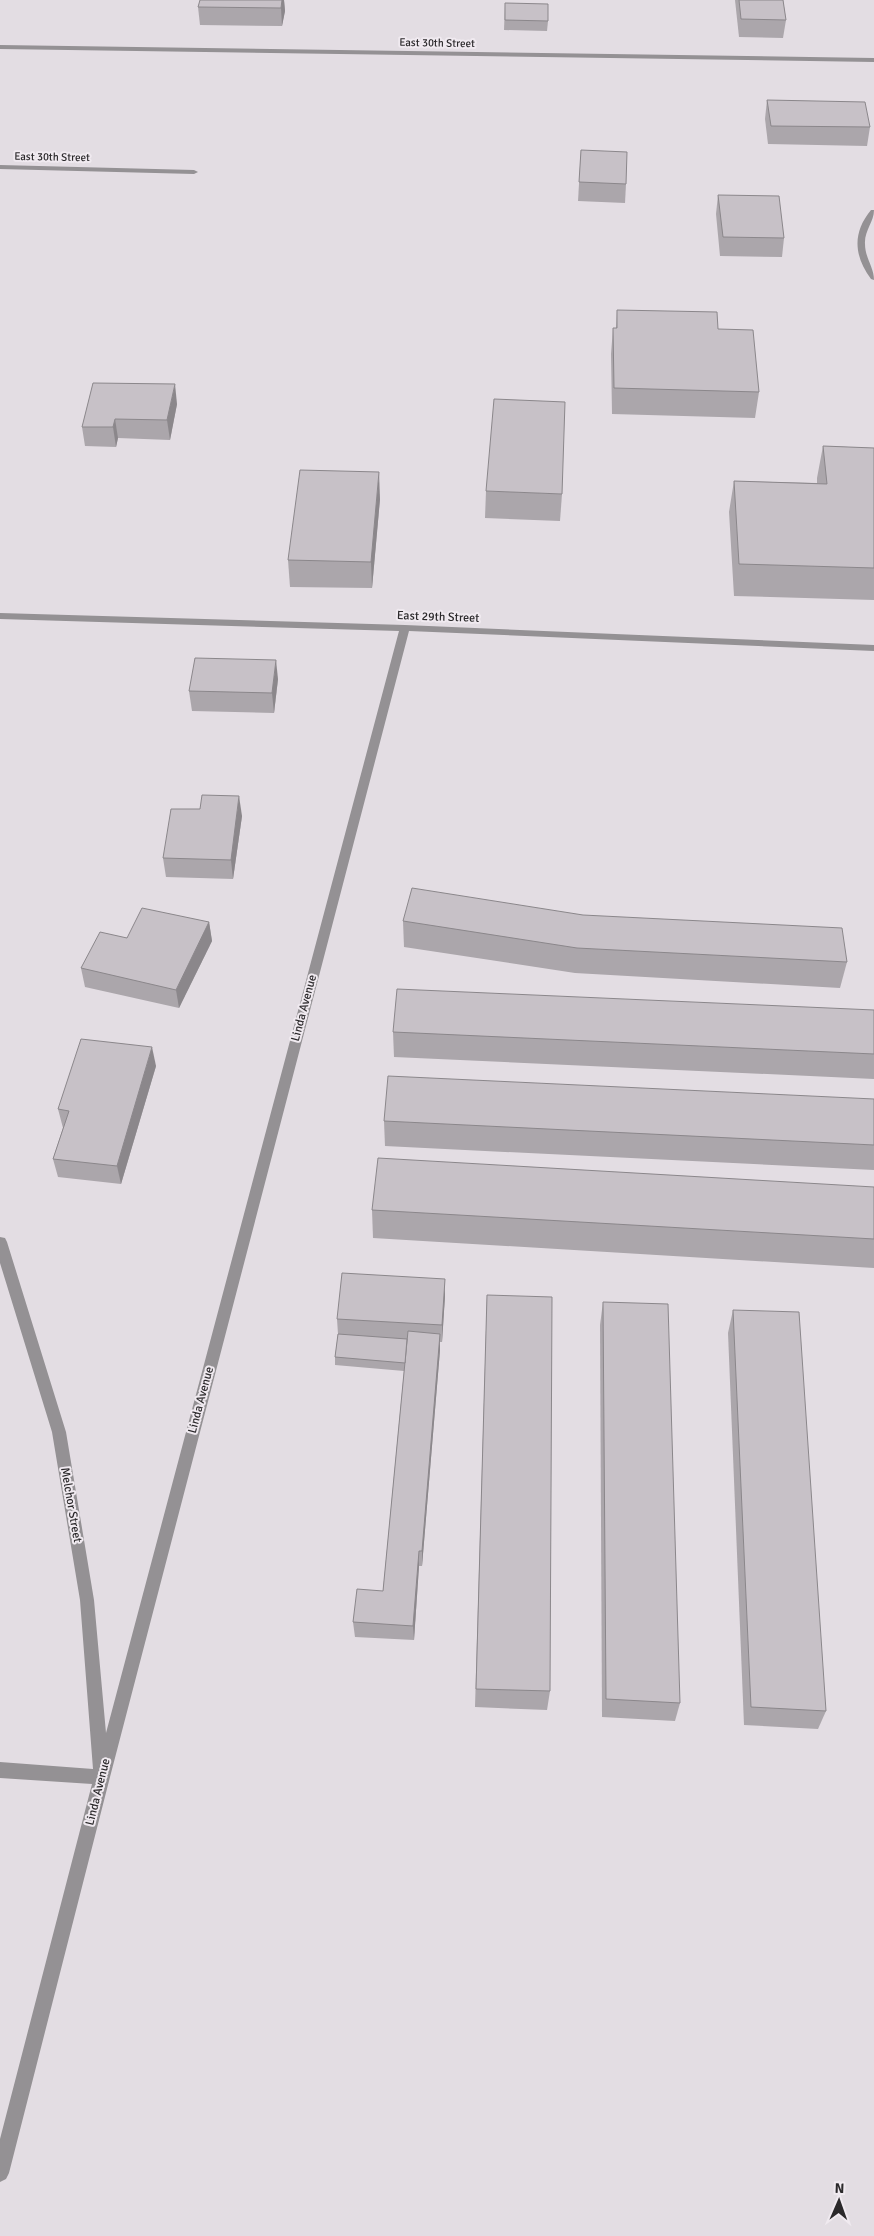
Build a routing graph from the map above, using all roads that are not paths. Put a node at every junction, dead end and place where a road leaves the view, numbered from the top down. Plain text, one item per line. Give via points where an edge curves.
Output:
1 (0, 48) edge
2 (874, 60) edge
3 (0, 167) edge
4 (194, 172) dead end
5 (874, 212) edge
6 (874, 276) edge
7 (0, 616) edge
8 (404, 628) junction
9 (874, 648) edge
10 (0, 1242) edge
11 (0, 1770) edge
12 (102, 1777) junction
13 (0, 2173) edge

1 - 2 street, East 30th Street
3 - 4 street, East 30th Street
5 - 6 street via 860,233 864,265
7 - 8 street, East 29th Street
8 - 9 street, East 29th Street
8 - 12 street, Linda Avenue
10 - 12 street, Melchor Street via 59,1432 88,1600
11 - 12 street
12 - 13 street, Linda Avenue

